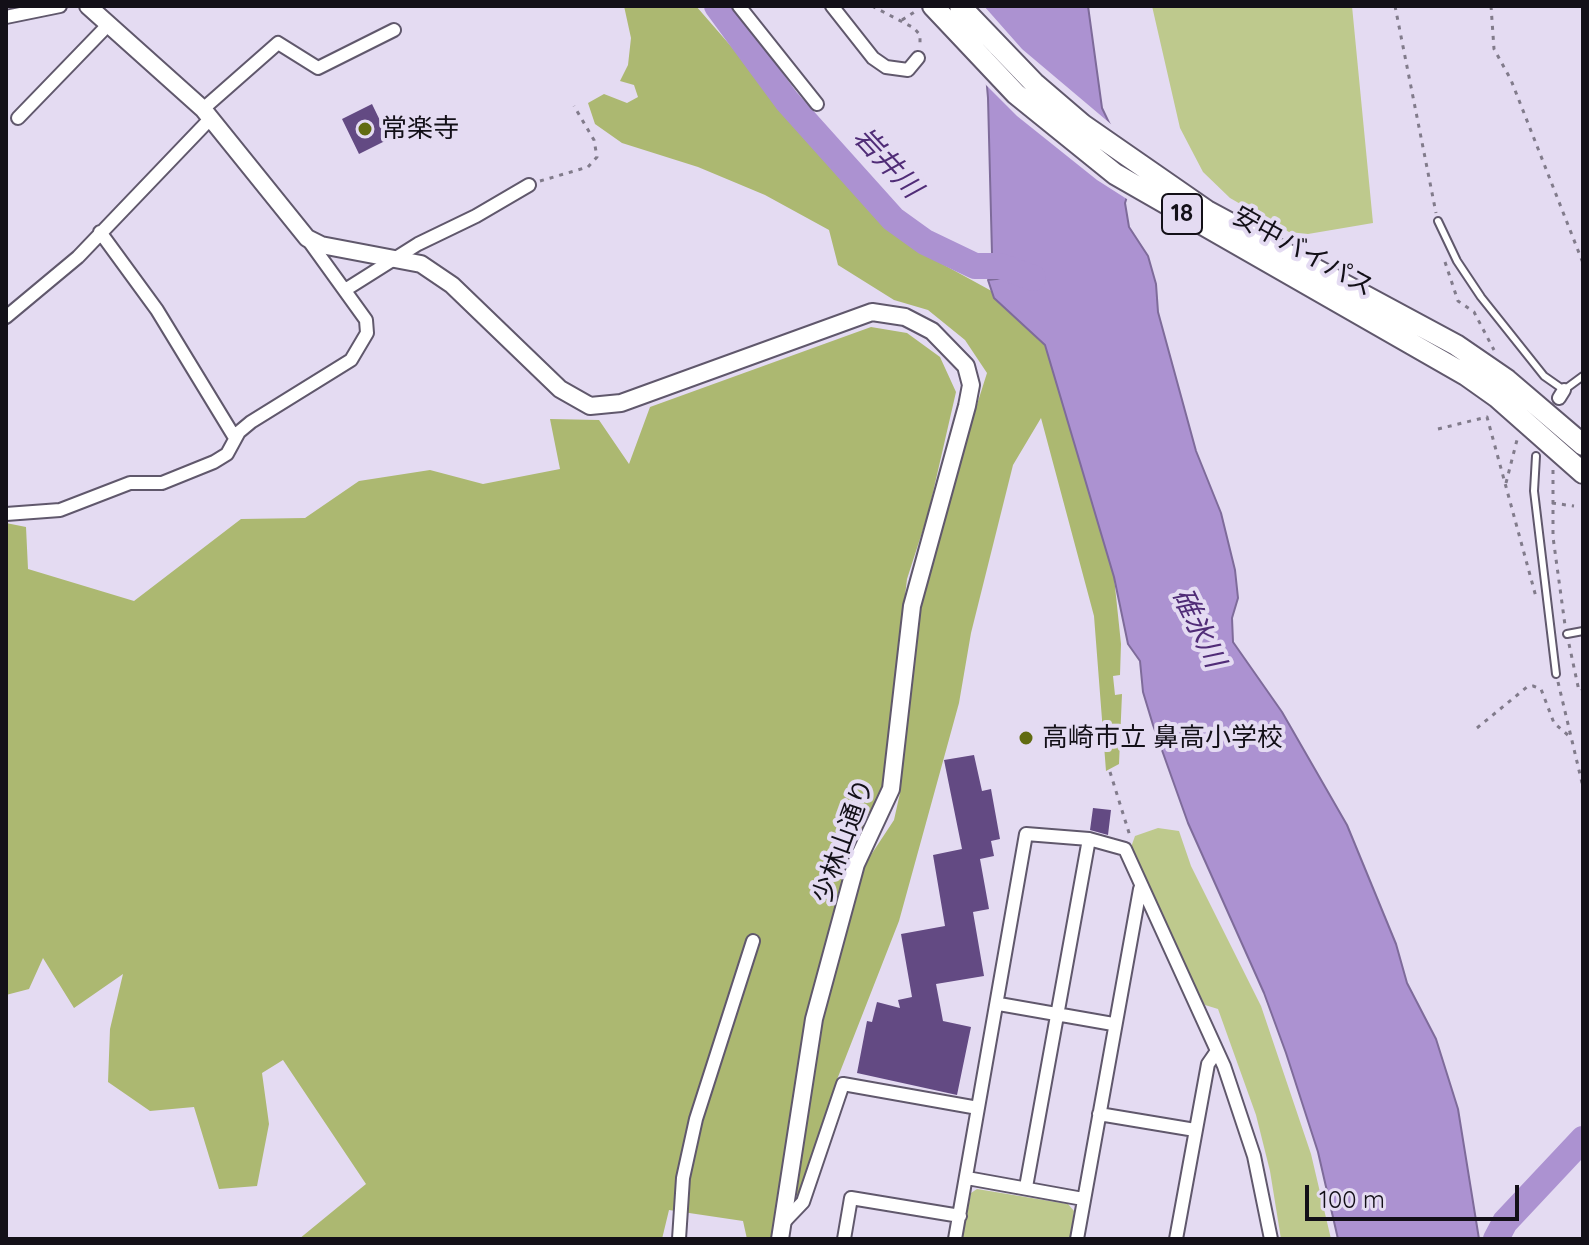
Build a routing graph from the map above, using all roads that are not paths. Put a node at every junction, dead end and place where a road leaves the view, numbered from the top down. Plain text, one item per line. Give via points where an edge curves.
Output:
1 (60, 6) edge
2 (88, 6) edge
3 (739, 6) edge
4 (832, 6) edge
5 (933, 6) edge
6 (960, 6) edge
7 (6, 17) edge
8 (107, 26) junction
9 (394, 30) dead end
10 (918, 58) road end
11 (817, 104) dead end
12 (207, 113) junction
13 (18, 118) dead end
14 (529, 185) road end
15 (1438, 221) road end
16 (100, 232) junction
17 (307, 238) junction
18 (395, 259) junction
19 (345, 290) junction
20 (6, 317) edge
21 (1583, 376) edge
22 (235, 438) junction
23 (1583, 445) edge
24 (1536, 456) dead end
25 (1583, 473) edge
26 (6, 514) edge
27 (1583, 631) edge
28 (1567, 634) road end
29 (1556, 674) road end
30 (1089, 839) junction
31 (1140, 889) junction
32 (753, 941) dead end
33 (999, 1004) junction
34 (1056, 1015) junction
35 (1113, 1024) junction
36 (1217, 1051) junction
37 (978, 1108) junction
38 (1099, 1114) junction
39 (1195, 1130) junction
40 (967, 1178) junction
41 (1026, 1187) junction
42 (1083, 1199) junction
43 (960, 1216) junction
44 (782, 1231) edge
45 (679, 1239) edge
46 (844, 1239) edge
47 (955, 1239) edge
48 (1077, 1239) edge
49 (1176, 1239) edge
50 (1271, 1239) edge

1 - 7 street
2 - 8 street
3 - 11 street
4 - 10 street via 886,67 908,70
5 - 25 highway, 安中バイパス / 18 via 1016,94 1115,174 1466,375
6 - 23 highway, 安中バイパス / 18 via 1034,83 1132,160 1207,211 1456,345 1507,380
8 - 12 street
8 - 13 street
9 - 12 street via 318,68 278,43
12 - 16 street
12 - 17 street
14 - 18 street
15 - 21 lane via 1465,273 1544,376 1561,394
16 - 20 street
16 - 22 street via 157,310
17 - 18 street
17 - 19 street
18 - 19 street
18 - 44 street, 少林山通り via 421,264 452,285 560,389 590,406 621,403 872,312 905,317 932,331 966,366 971,385 967,406 912,606 891,789 856,864 814,1019
19 - 22 street via 362,310 367,328 351,360 251,422
22 - 26 street via 227,454 162,483 130,483 60,510
24 - 29 lane via 1534,491
27 - 28 lane
30 - 31 street via 1125,849
30 - 33 street via 1026,834
30 - 34 street
31 - 35 street
31 - 36 street
32 - 45 street via 696,1119 683,1178
33 - 34 street
33 - 37 street
34 - 35 street
34 - 41 street
35 - 38 street
36 - 39 street via 1208,1064
36 - 50 street via 1254,1156
37 - 40 street
37 - 44 street via 843,1084 803,1202
38 - 39 street
38 - 42 street
39 - 49 street
40 - 41 street
40 - 43 street
41 - 42 street
42 - 48 street
43 - 46 street via 851,1198
43 - 47 street

